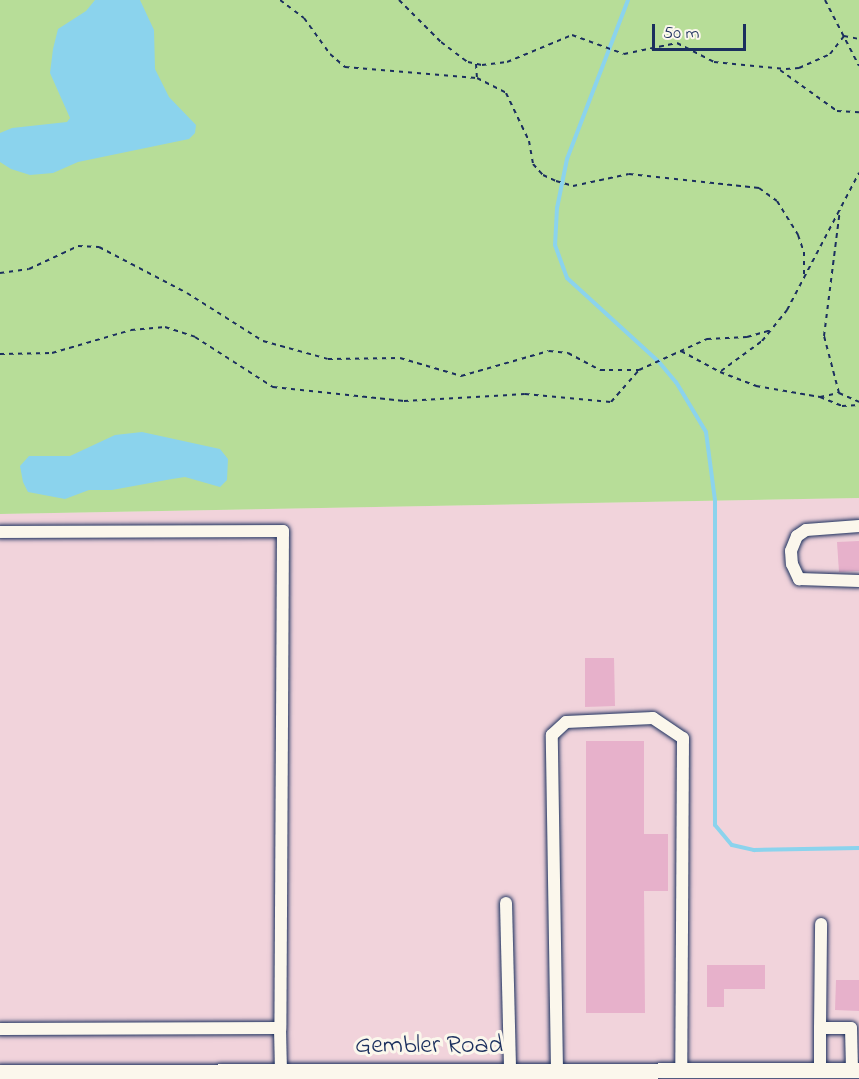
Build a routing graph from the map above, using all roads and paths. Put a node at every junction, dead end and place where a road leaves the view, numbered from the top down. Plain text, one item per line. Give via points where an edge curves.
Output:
1 (280, 0) edge
2 (399, 0) edge
3 (825, 0) edge
4 (844, 36) junction
5 (859, 39) edge
6 (476, 64) junction
7 (859, 66) edge
8 (780, 70) junction
9 (477, 78) junction
10 (859, 112) edge
11 (859, 173) edge
12 (840, 210) junction
13 (0, 273) edge
14 (804, 274) junction
15 (772, 330) junction
16 (681, 351) junction
17 (0, 354) edge
18 (639, 369) junction
19 (720, 372) junction
20 (839, 393) junction
21 (820, 397) junction
22 (859, 404) edge
23 (859, 526) edge
24 (0, 532) edge
25 (859, 580) edge
26 (506, 903) dead end
27 (821, 924) dead end
28 (280, 1028) junction
29 (820, 1028) junction
30 (0, 1029) edge
31 (556, 1070) junction
32 (681, 1070) junction
33 (820, 1070) junction
34 (855, 1070) edge
35 (281, 1071) junction
36 (510, 1071) junction
37 (0, 1072) edge
38 (724, 1074) edge
39 (783, 1074) edge
40 (74, 1075) edge
41 (342, 1075) edge
42 (456, 1075) edge
43 (481, 1075) edge
44 (595, 1075) edge

1 - 9 path via 304,18 330,54 345,67
2 - 6 path via 425,29
3 - 4 path
4 - 5 path
4 - 7 path
4 - 8 path via 830,54 799,68
6 - 8 path via 497,65 572,35 624,54 677,43 714,62
6 - 9 path
8 - 10 path via 837,111
9 - 14 path via 506,93 529,141 532,164 556,181 573,186 629,174 759,188 777,201 798,235 804,252
11 - 12 path
12 - 14 path
12 - 20 path via 824,336
13 - 18 path via 29,269 66,249 88,245 117,254 263,341 307,355 342,360 400,358 461,376 492,370 538,353 558,351 600,370
14 - 15 path via 797,294
15 - 16 path via 747,338 707,339
15 - 19 path
16 - 18 path
16 - 19 path
17 - 18 path via 52,353 131,330 165,327 195,337 273,387 404,401 525,394 611,402
19 - 21 path via 782,392
20 - 21 path
20 - 22 path
21 - 22 path via 842,406
23 - 25 lane via 806,530 797,536 791,551 799,579
24 - 28 lane via 283,531
26 - 36 lane
27 - 29 lane
28 - 30 lane
28 - 35 lane
29 - 33 lane
29 - 34 lane via 851,1028
31 - 32 lane via 552,735 566,722 652,718 683,738
31 - 36 main road, Gembler Road
31 - 44 main road, Gembler Road
32 - 38 main road, Gembler Road
32 - 44 main road, Gembler Road
33 - 34 main road, Gembler Road
33 - 39 main road, Gembler Road
35 - 40 main road, Gembler Road
35 - 41 main road, Gembler Road
36 - 43 main road, Gembler Road
37 - 40 main road, Gembler Road
38 - 39 main road, Gembler Road
41 - 42 main road, Gembler Road
42 - 43 main road, Gembler Road

